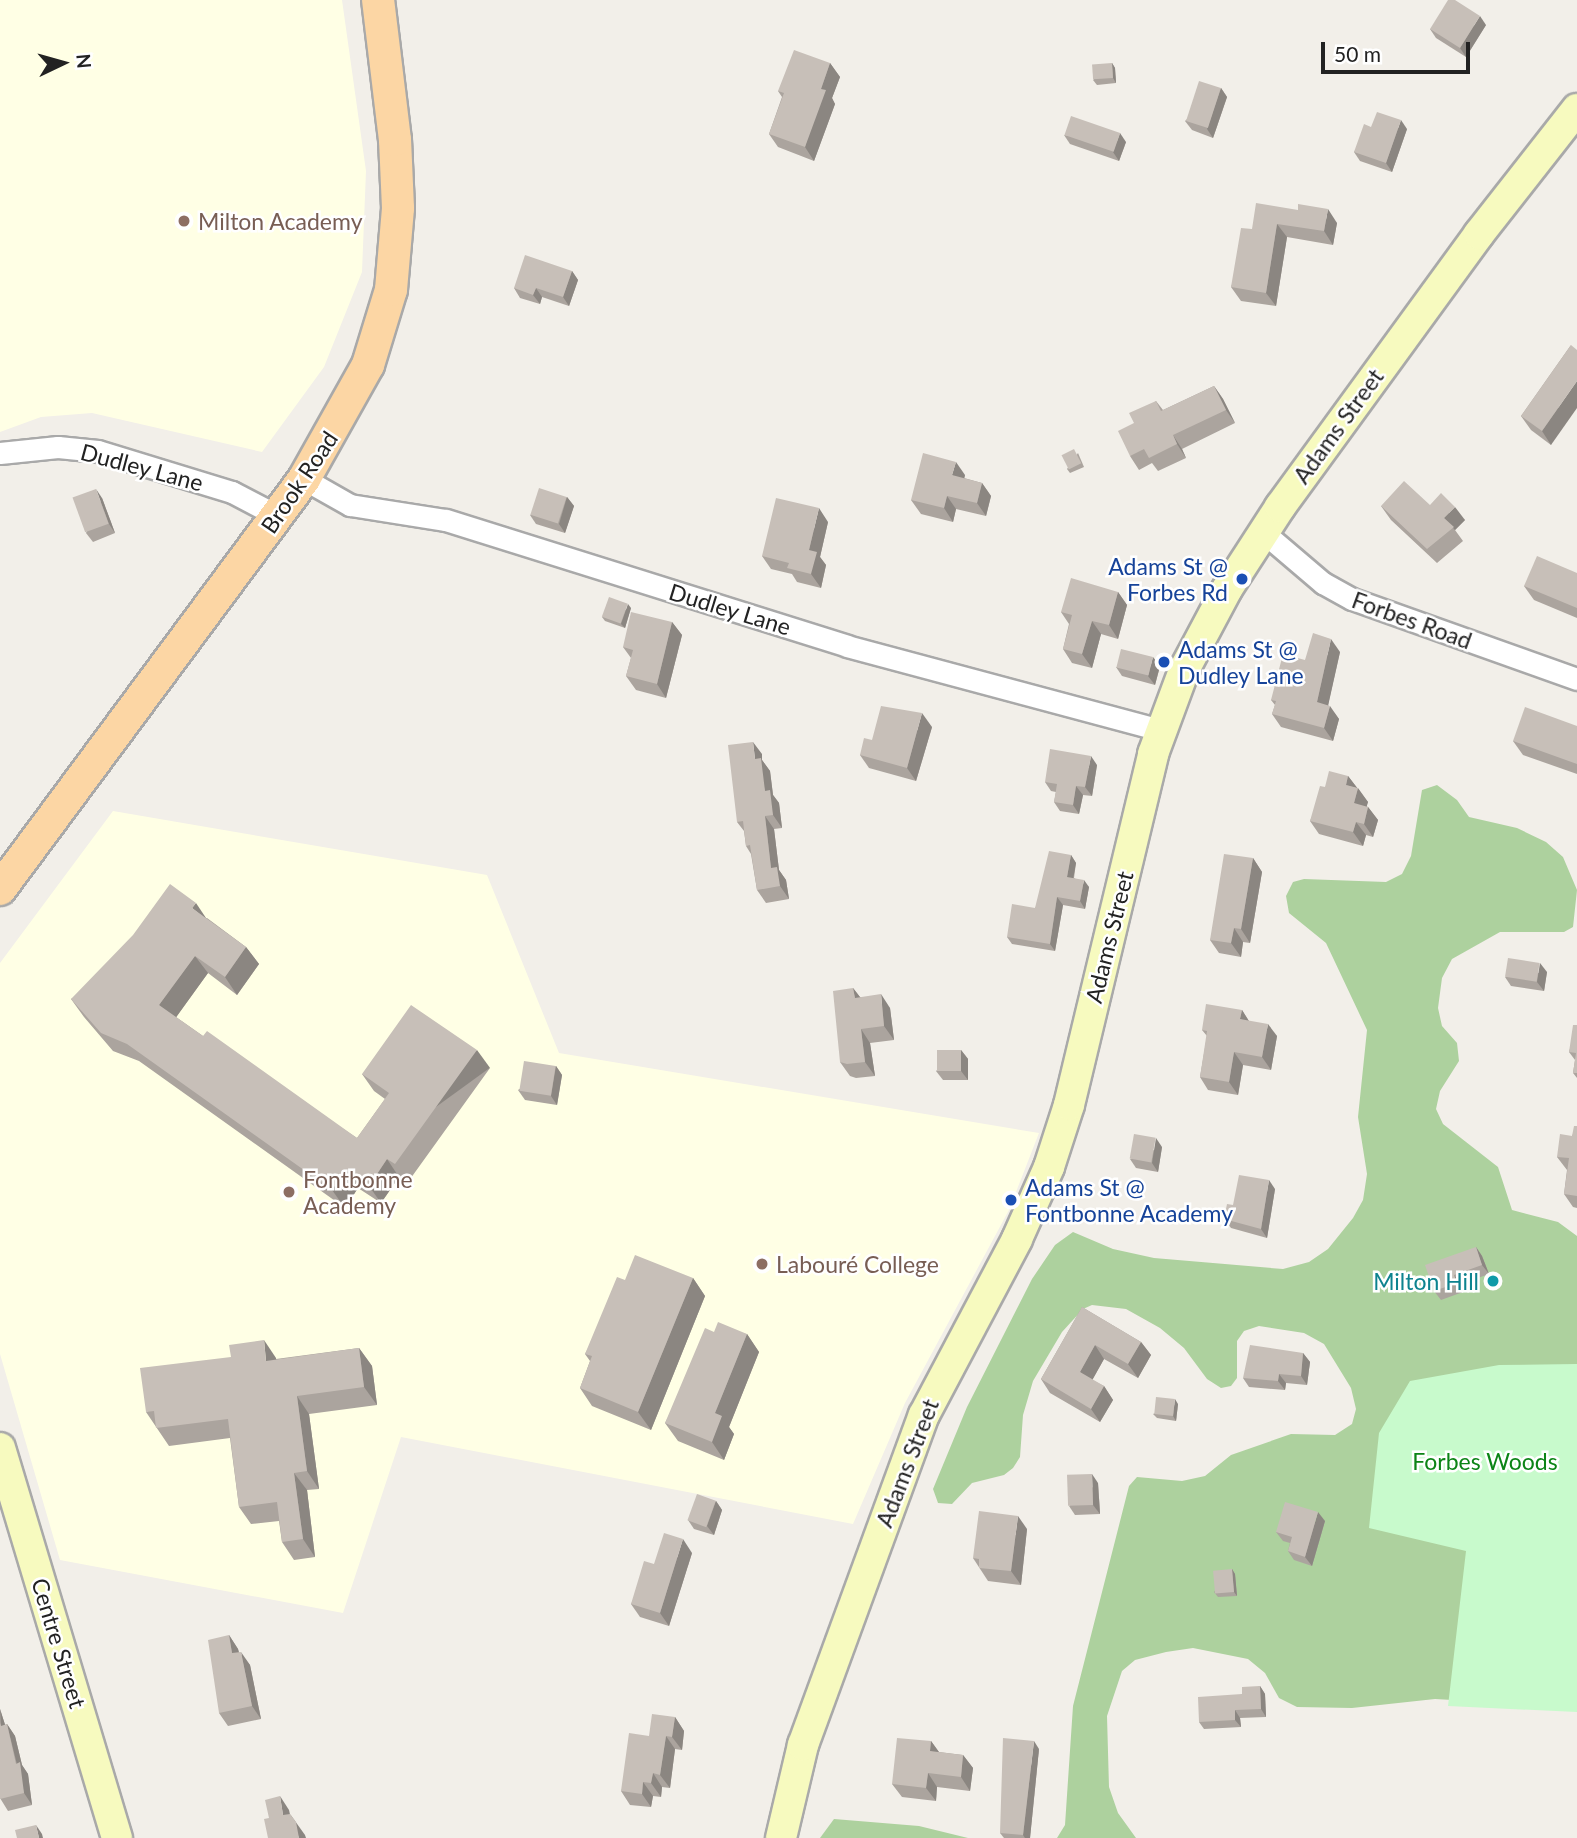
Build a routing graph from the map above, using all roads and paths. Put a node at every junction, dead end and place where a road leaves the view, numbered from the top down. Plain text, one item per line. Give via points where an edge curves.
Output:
1 (378, 0) edge
2 (1577, 109) edge
3 (0, 453) edge
4 (304, 480) junction
5 (278, 516) junction
6 (1264, 532) junction
7 (1577, 679) edge
8 (1161, 730) junction
9 (0, 889) edge
10 (0, 1448) edge
11 (117, 1838) edge
12 (781, 1838) edge

1 - 4 main road, Brook Road via 397,176 391,290 368,365
2 - 6 main road, Adams Street via 1479,234
3 - 5 street, Dudley Lane via 58,447 98,451 233,492
4 - 5 main road, Brook Road
4 - 8 street, Dudley Lane via 350,505 446,520 859,649
5 - 9 main road, Brook Road
6 - 7 street, Forbes Road via 1310,573 1352,599
6 - 8 main road, Adams Street via 1196,645
8 - 12 main road, Adams Street via 1069,1105 1049,1167 1017,1239 924,1415 803,1745
10 - 11 main road, Centre Street

